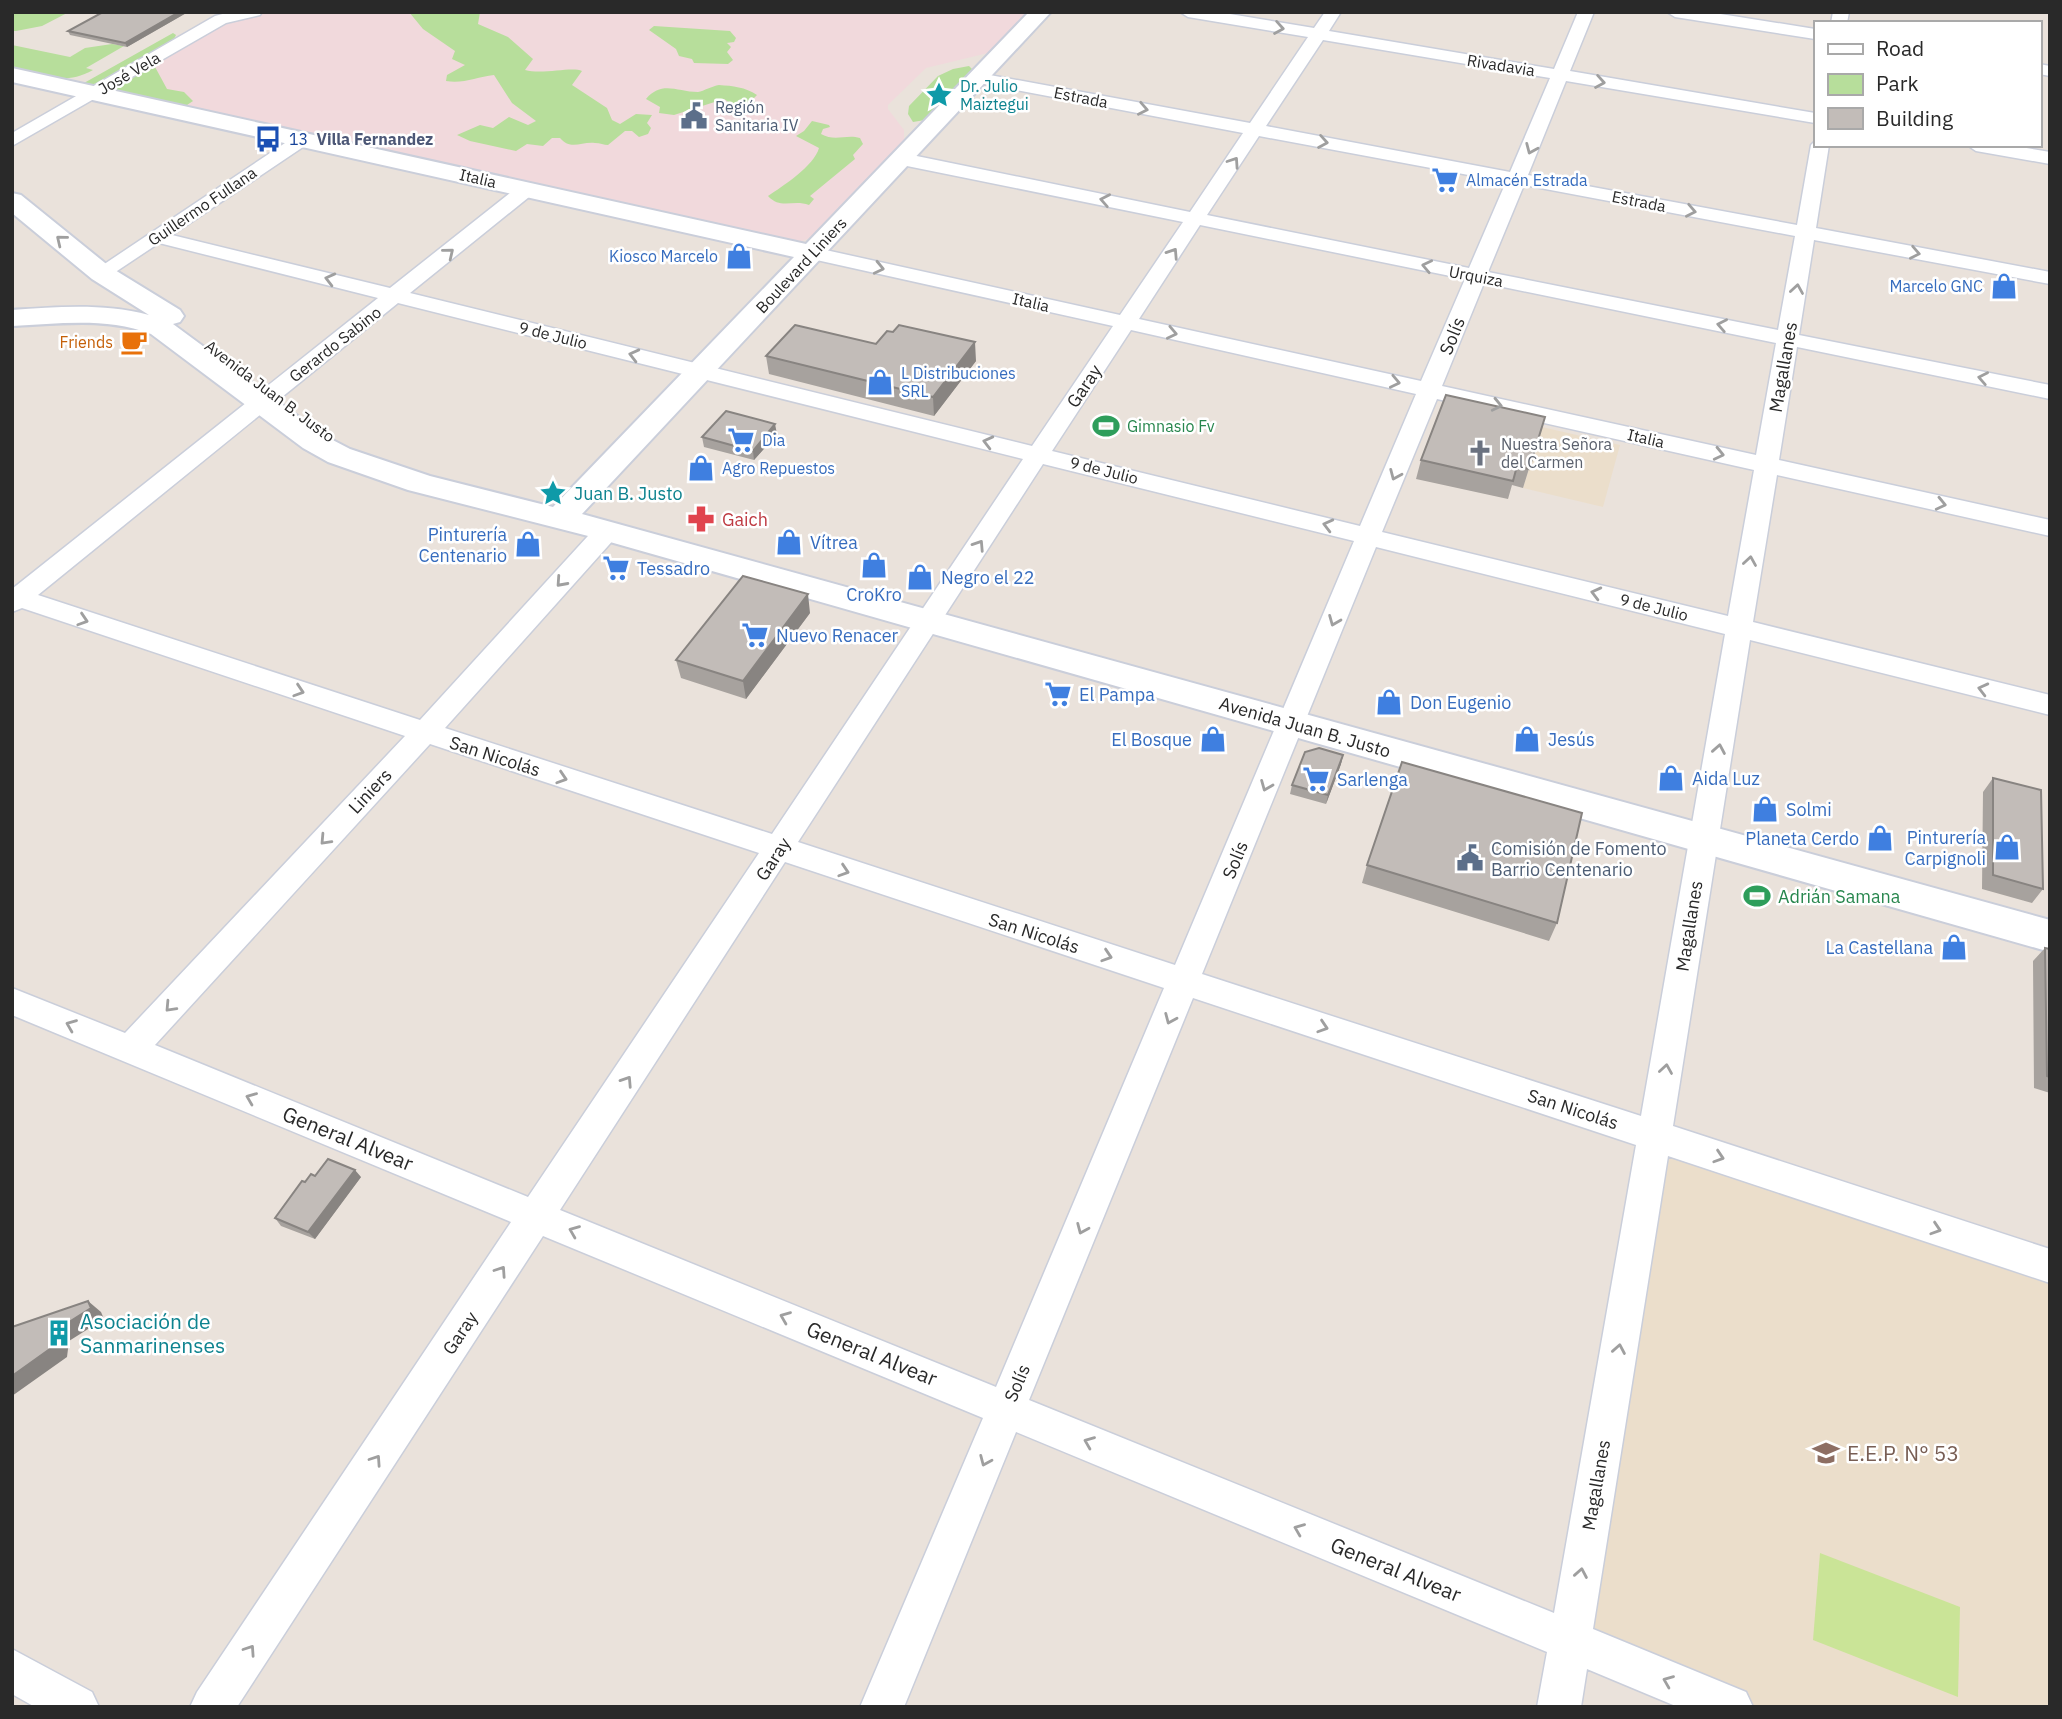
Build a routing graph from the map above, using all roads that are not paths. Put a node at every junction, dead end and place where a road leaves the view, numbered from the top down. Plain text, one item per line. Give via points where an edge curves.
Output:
1 (254, 12) edge
2 (1041, 12) edge
3 (1188, 12) edge
4 (1333, 12) edge
5 (1586, 12) edge
6 (1675, 12) edge
7 (186, 19) dead end
8 (212, 24) junction
9 (1814, 34) edge
10 (1319, 35) junction
11 (12, 75) edge
12 (1562, 75) junction
13 (979, 78) junction
14 (94, 93) junction
15 (1814, 118) edge
16 (1256, 130) junction
17 (303, 139) junction
18 (12, 141) edge
19 (1820, 147) edge
20 (1987, 147) edge
21 (2050, 158) edge
22 (902, 159) junction
23 (1519, 178) junction
24 (527, 189) junction
25 (12, 200) edge
26 (1196, 219) junction
27 (1806, 232) junction
28 (157, 237) junction
29 (812, 253) junction
30 (102, 273) junction
31 (1477, 276) junction
32 (2050, 278) edge
33 (396, 295) junction
34 (12, 307) edge
35 (159, 317) junction
36 (12, 318) edge
37 (1127, 323) junction
38 (1789, 339) junction
39 (700, 371) junction
40 (1430, 390) junction
41 (2050, 391) edge
42 (267, 397) junction
43 (1038, 454) junction
44 (1765, 464) junction
45 (561, 519) junction
46 (2050, 528) edge
47 (607, 531) junction
48 (1370, 536) junction
49 (15, 601) edge
50 (928, 622) junction
51 (1739, 629) junction
52 (2050, 705) edge
53 (1292, 723) junction
54 (425, 732) junction
55 (1703, 840) junction
56 (779, 850) junction
57 (2050, 936) edge
58 (1185, 982) junction
59 (12, 1001) edge
60 (131, 1049) junction
61 (1655, 1136) junction
62 (538, 1216) junction
63 (2050, 1266) edge
64 (1007, 1408) junction
65 (1570, 1640) junction
66 (12, 1670) edge
67 (77, 1707) edge
68 (212, 1707) edge
69 (882, 1707) edge
70 (1559, 1707) edge
71 (1731, 1707) edge

1 - 8 street
2 - 13 main road, Boulevard Liniers
3 -> 10 street, Rivadavia
4 - 10 street, Garay
5 - 12 street, Solís
6 - 9 street
7 - 8 street
8 - 14 street, José Vela
10 - 12 street, Rivadavia
10 - 16 street, Garay
11 - 14 main road, Italia
12 -> 15 street, Rivadavia
12 -> 23 street, Solís
13 -> 16 street, Estrada
13 - 22 main road, Boulevard Liniers
14 - 17 main road, Italia
14 - 18 street, José Vela
16 -> 23 street, Estrada
26 -> 16 street, Garay
17 - 24 main road, Italia
17 - 28 street, Guillermo Fullana
19 - 27 street, Magallanes
20 - 21 street
26 -> 22 street, Urquiza
22 - 29 main road, Boulevard Liniers
23 -> 27 street, Estrada
23 - 31 street, Solís
24 - 29 main road, Italia
33 -> 24 street, Gerardo Sabino
30 -> 25 main road, Avenida Juan B. Justo
31 -> 26 street, Urquiza
37 -> 26 street, Garay
27 -> 32 street, Estrada
38 -> 27 street, Magallanes
28 - 30 street, Guillermo Fullana
33 -> 28 street, 9 de Julio
29 -> 37 street, Italia
29 - 39 main road, Boulevard Liniers
30 - 35 main road, Avenida Juan B. Justo
38 -> 31 street, Urquiza
31 - 40 street, Solís
39 -> 33 street, 9 de Julio
33 - 42 street, Gerardo Sabino
34 - 35 main road via 116,303
35 - 36 main road
35 - 42 main road, Avenida Juan B. Justo
37 -> 40 street, Italia
37 - 43 street, Garay
41 -> 38 street, Urquiza
38 - 44 street, Magallanes
43 -> 39 street, 9 de Julio
39 - 45 main road, Boulevard Liniers
40 -> 44 street, Italia
40 -> 48 street, Solís
42 - 45 main road, Avenida Juan B. Justo via 314,442 340,458 482,501
42 - 49 street, Gerardo Sabino
48 -> 43 street, 9 de Julio
50 -> 43 street, Garay
44 -> 46 street, Italia
51 -> 44 street, Magallanes
45 - 47 main road, Avenida Juan B. Justo
47 - 50 main road, Avenida Juan B. Justo
47 -> 54 street, Liniers
51 -> 48 street, 9 de Julio
48 -> 53 street, Solís
49 -> 54 street, San Nicolás
50 - 53 main road, Avenida Juan B. Justo
50 - 56 street, Garay
52 -> 51 street, 9 de Julio
55 -> 51 street, Magallanes
53 - 55 main road, Avenida Juan B. Justo
53 -> 58 street, Solís
54 -> 56 street, San Nicolás
54 -> 60 street, Liniers
55 - 57 main road, Avenida Juan B. Justo
61 -> 55 street, Magallanes
56 -> 58 street, San Nicolás
62 -> 56 street, Garay
58 -> 61 street, San Nicolás
58 -> 64 street, Solís
60 -> 59 street, General Alvear
62 -> 60 street, General Alvear
61 -> 63 street, San Nicolás
65 -> 61 street, Magallanes
64 -> 62 street, General Alvear
68 -> 62 street, Garay
65 -> 64 street, General Alvear
64 -> 69 street, Solís
65 - 70 street, Magallanes
71 -> 65 street, General Alvear
66 - 67 street

